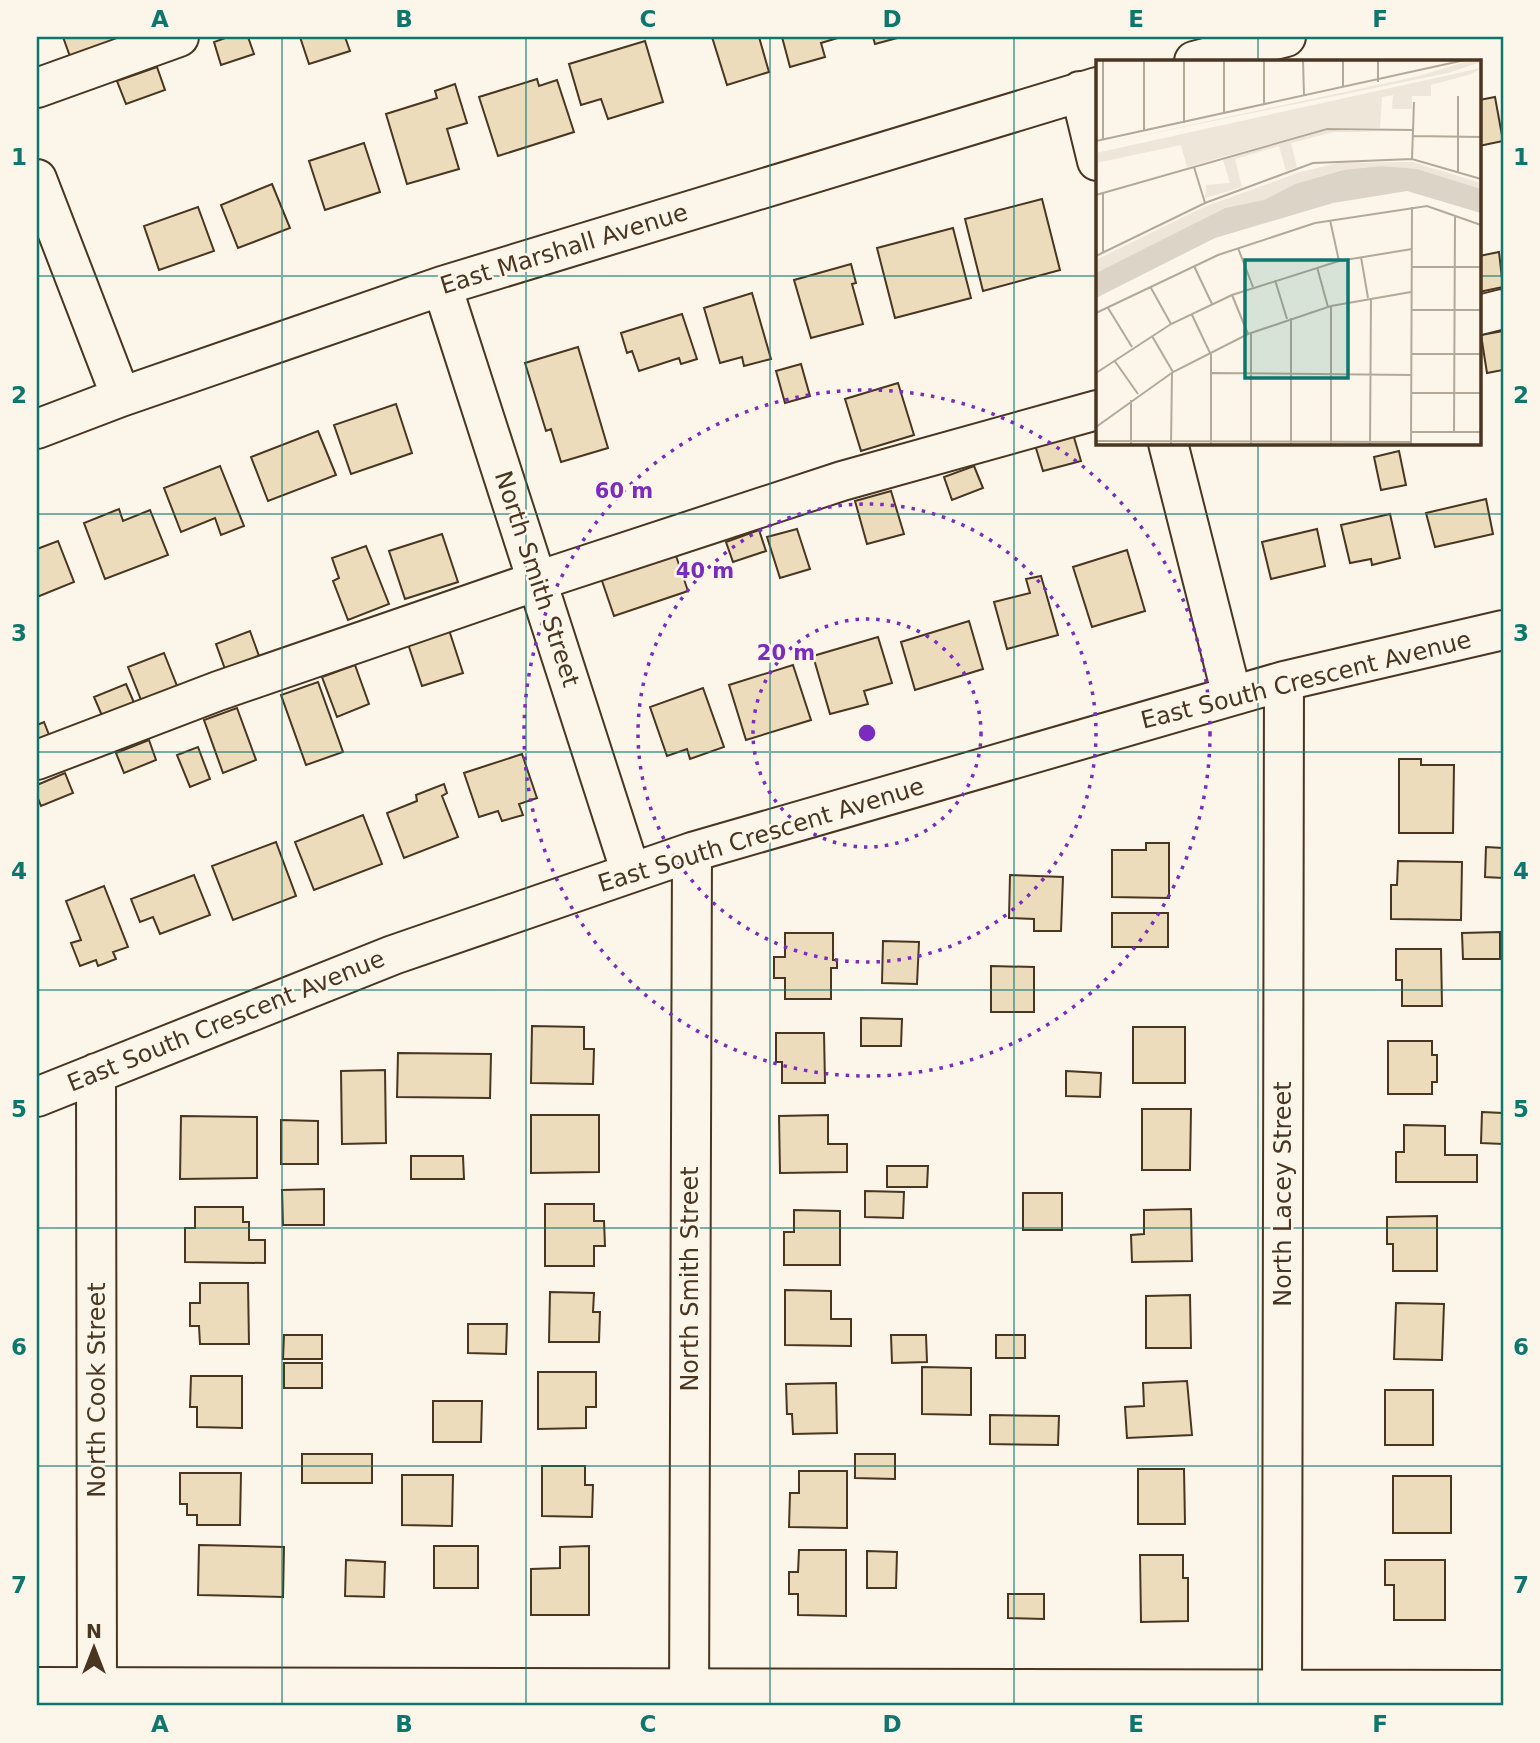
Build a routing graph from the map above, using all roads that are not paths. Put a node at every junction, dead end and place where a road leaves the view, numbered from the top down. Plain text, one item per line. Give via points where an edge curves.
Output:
1 (179, 37) edge
2 (1286, 37) edge
3 (1198, 60) edge
4 (37, 88) edge
5 (1088, 89) edge
6 (1096, 153) edge
7 (37, 180) edge
8 (442, 286) junction
9 (1503, 309) edge
10 (1480, 314) edge
11 (121, 397) junction
12 (1096, 410) edge
13 (37, 429) edge
14 (1168, 444) edge
15 (537, 581) junction
16 (1503, 630) edge
17 (1284, 681) junction
18 (1232, 696) junction
19 (37, 760) edge
20 (692, 852) junction
21 (631, 873) junction
22 (96, 1073) junction
23 (40, 1085) edge
24 (37, 1687) edge
25 (1503, 1690) edge
26 (97, 1697) edge
27 (689, 1698) edge
28 (1282, 1699) edge

1 - 4 street
2 - 3 street
5 - 6 street
5 - 8 street, East Marshall Avenue
7 - 11 street
8 - 11 street, East Marshall Avenue
8 - 15 street, North Smith Street
9 - 10 street
11 - 13 street, East Marshall Avenue
12 - 15 street via 842,481
14 - 18 street
15 - 19 street via 218,691
15 - 21 street, North Smith Street
16 - 17 street, East South Crescent Avenue
17 - 18 street, East South Crescent Avenue
17 - 28 street, North Lacey Street
18 - 20 street, East South Crescent Avenue
20 - 21 street, East South Crescent Avenue
20 - 27 street, North Smith Street
21 - 22 street, East South Crescent Avenue via 393,955
22 - 23 street, East South Crescent Avenue
22 - 26 street, North Cook Street
24 - 26 street
25 - 28 street
26 - 27 street
27 - 28 street

